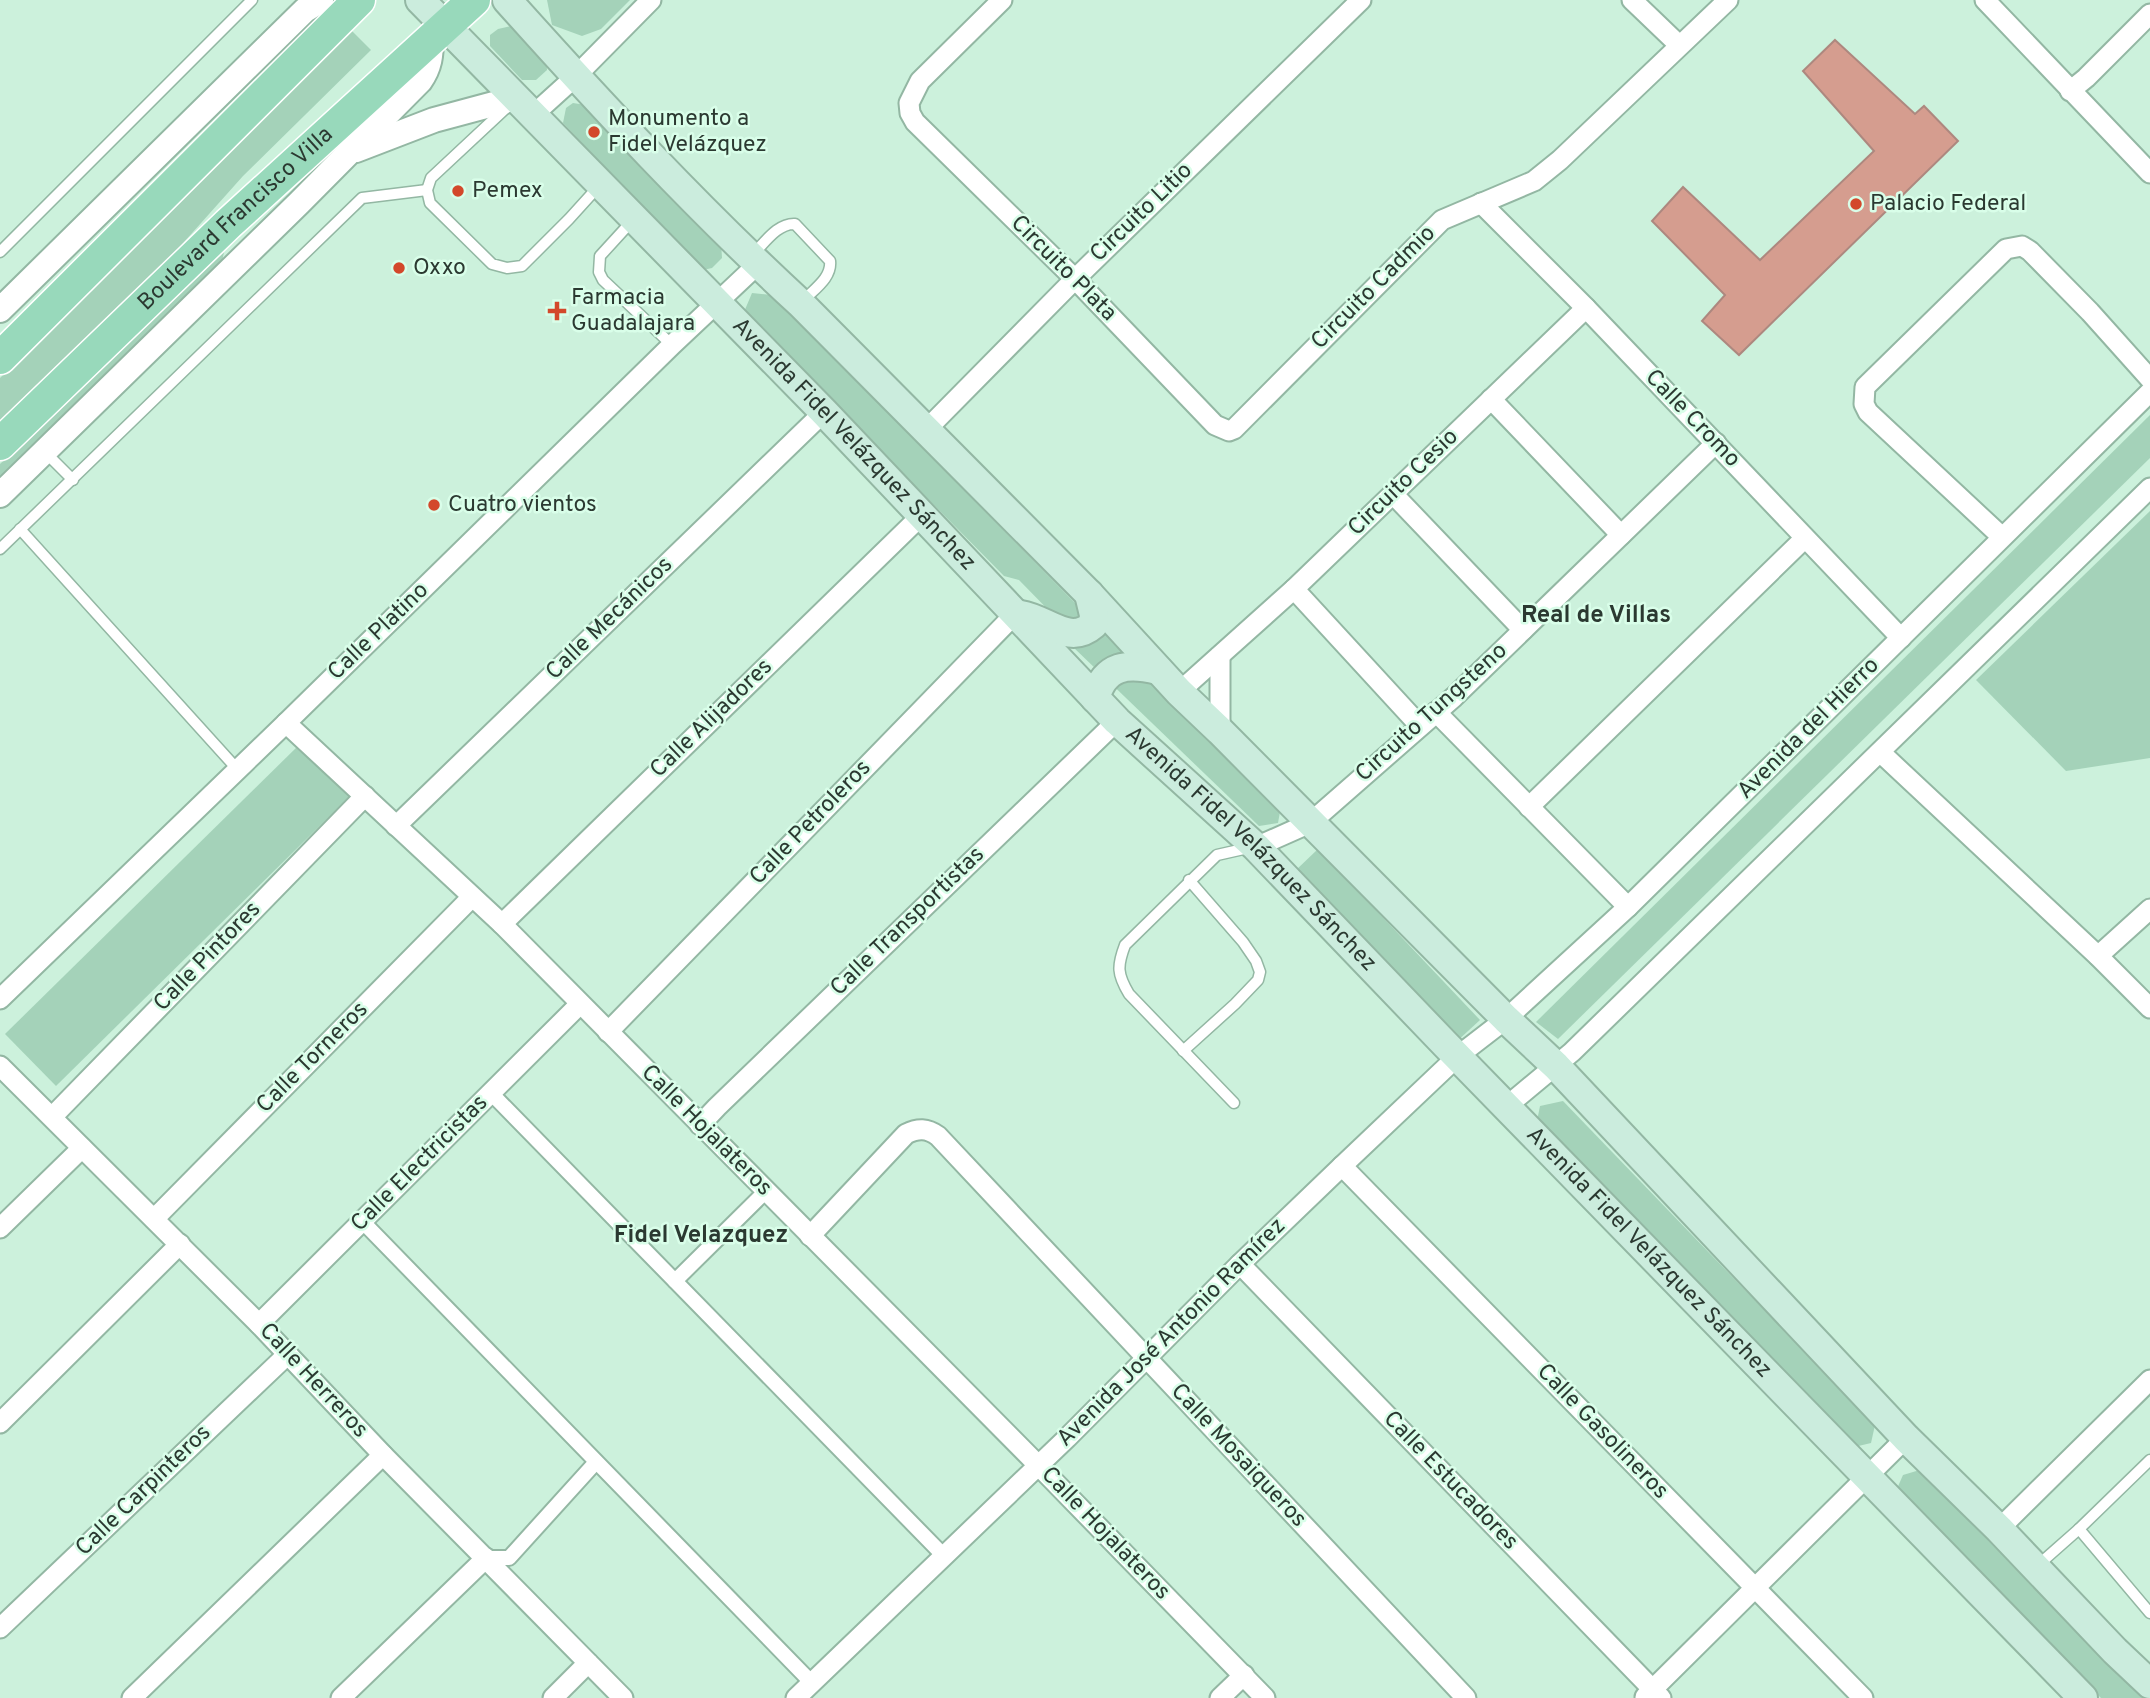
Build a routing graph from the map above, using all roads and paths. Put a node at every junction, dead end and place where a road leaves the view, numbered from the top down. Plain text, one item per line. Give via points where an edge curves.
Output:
1 (252, 0) edge
2 (321, 0) edge
3 (359, 0) edge
4 (420, 0) edge
5 (474, 0) edge
6 (508, 0) edge
7 (651, 0) edge
8 (1002, 0) edge
9 (1361, 0) edge
10 (1632, 0) edge
11 (1728, 0) edge
12 (1985, 0) edge
13 (2150, 15) edge
14 (438, 32) junction
15 (1679, 46) junction
16 (575, 77) junction
17 (2070, 91) junction
18 (525, 107) junction
19 (349, 152) junction
20 (2150, 173) edge
21 (600, 183) junction
22 (427, 191) junction
23 (1481, 203) junction
24 (634, 218) junction
25 (0, 252) edge
26 (755, 261) junction
27 (1075, 279) junction
28 (718, 302) junction
29 (800, 303) junction
30 (1586, 308) junction
31 (0, 310) edge
32 (672, 345) junction
33 (0, 358) edge
34 (2150, 379) edge
35 (2150, 392) edge
36 (1491, 399) junction
37 (824, 412) junction
38 (926, 429) junction
39 (1223, 430) joint
40 (1716, 443) junction
41 (0, 444) edge
42 (45, 451) junction
43 (73, 480) junction
44 (2150, 488) edge
45 (1393, 494) junction
46 (0, 495) edge
47 (923, 514) junction
48 (20, 530) junction
49 (1621, 535) junction
50 (2002, 537) junction
51 (1805, 538) junction
52 (0, 549) edge
53 (1294, 589) junction
54 (1089, 594) junction
55 (1014, 614) junction
56 (1523, 630) junction
57 (1902, 638) junction
58 (1220, 656) junction
59 (1158, 670) junction
60 (1179, 692) junction
61 (1095, 698) junction
62 (1436, 712) junction
63 (1117, 721) junction
64 (286, 723) junction
65 (1420, 726) junction
66 (1220, 731) junction
67 (1880, 752) junction
68 (238, 769) junction
69 (365, 796) junction
70 (1529, 807) junction
71 (1310, 823) junction
72 (396, 825) junction
73 (1256, 847) junction
74 (1189, 880) junction
75 (472, 897) junction
76 (1628, 907) junction
77 (2150, 909) edge
78 (502, 925) junction
79 (2098, 956) junction
80 (0, 999) edge
81 (580, 1004) junction
82 (2150, 1008) edge
83 (1506, 1020) junction
84 (608, 1032) junction
85 (1183, 1051) junction
86 (1458, 1056) junction
87 (0, 1066) edge
88 (1556, 1066) junction
89 (491, 1093) junction
90 (1234, 1103) dead end
91 (1507, 1106) junction
92 (52, 1117) junction
93 (700, 1125) junction
94 (82, 1148) junction
95 (1342, 1166) junction
96 (766, 1191) junction
97 (154, 1219) junction
98 (362, 1221) junction
99 (0, 1228) edge
100 (810, 1236) junction
101 (180, 1244) junction
102 (1240, 1265) junction
103 (675, 1281) junction
104 (259, 1324) junction
105 (288, 1354) junction
106 (1146, 1359) junction
107 (2150, 1380) edge
108 (0, 1423) edge
109 (1906, 1438) junction
110 (383, 1455) junction
111 (2150, 1460) edge
112 (596, 1462) junction
113 (1038, 1465) junction
114 (1868, 1476) junction
115 (1999, 1528) junction
116 (2079, 1529) junction
117 (944, 1556) junction
118 (486, 1558) junction
119 (2036, 1568) junction
120 (1755, 1587) junction
121 (2150, 1612) edge
122 (0, 1628) edge
123 (588, 1663) junction
124 (1244, 1675) junction
125 (811, 1683) junction
126 (2150, 1684) edge
127 (1652, 1695) edge
128 (132, 1698) edge
129 (341, 1698) edge
130 (553, 1698) edge
131 (623, 1698) edge
132 (796, 1698) edge
133 (1220, 1698) edge
134 (1265, 1698) edge
135 (1466, 1698) edge
136 (1863, 1698) edge
137 (2083, 1698) edge

1 - 25 lane
2 - 31 street via 305,10
3 - 33 main road
4 - 14 main road, Avenida Fidel Velázquez Sánchez
5 - 14 main road, Boulevard Francisco Villa
6 - 16 main road
7 - 16 street
8 - 27 street, Circuito Plata via 919,81 909,103 911,113
9 - 27 street, Circuito Litio
10 - 15 street
11 - 15 street, Circuito Cadmio
12 - 17 street
13 - 17 street
14 - 18 main road, Avenida Fidel Velázquez Sánchez
14 - 19 street via 428,70 420,81
14 - 41 main road, Boulevard Francisco Villa via 218,233
15 - 23 street, Circuito Cadmio via 1534,181
16 - 18 street
16 - 26 main road
17 - 20 street
18 - 19 street via 434,120
18 - 21 main road, Avenida Fidel Velázquez Sánchez
18 - 22 lane via 431,178
19 - 42 street
21 - 22 lane via 522,266 507,268 492,264 430,203
21 - 24 main road, Avenida Fidel Velázquez Sánchez
22 - 43 lane via 362,198
23 - 30 street, Calle Cromo
23 - 39 street, Circuito Cadmio via 1442,220 1234,429
24 - 28 main road, Avenida Fidel Velázquez Sánchez
24 - 32 lane via 600,256 599,272
26 - 28 street, Calle Platino
26 - 29 main road
26 - 29 lane via 781,227 795,224 830,261 831,268
27 - 38 street, Circuito Litio
27 - 39 street, Circuito Plata
28 - 32 street, Calle Platino
28 - 37 main road, Avenida Fidel Velázquez Sánchez
29 - 38 main road
30 - 36 street, Circuito Cesio
30 - 40 street, Calle Cromo
32 - 64 street, Calle Platino
34 - 50 street via 2022,246 2006,249 1865,387 1868,412
35 - 50 street, Avenida del Hierro
36 - 45 street, Circuito Cesio
36 - 49 street
37 - 47 main road, Avenida Fidel Velázquez Sánchez
37 - 72 street, Calle Mecánicos
38 - 54 main road
40 - 49 street, Circuito Tungsteno
40 - 51 street, Calle Cromo
42 - 43 lane
42 - 46 street
43 - 48 lane
44 - 67 street
45 - 53 street, Circuito Cesio
45 - 56 street
47 - 55 main road, Avenida Fidel Velázquez Sánchez
47 - 78 street, Calle Alijadores
48 - 52 lane
48 - 68 lane
49 - 56 street, Circuito Tungsteno
50 - 57 street, Avenida del Hierro
51 - 57 street, Calle Cromo
51 - 70 street
53 - 58 street, Circuito Cesio
53 - 65 street
54 - 55 main road via 1093,625 1076,634
54 - 59 main road
55 - 61 main road, Avenida Fidel Velázquez Sánchez
55 - 84 street, Calle Petroleros
56 - 62 street, Circuito Tungsteno
57 - 76 street, Avenida del Hierro
58 - 60 street, Circuito Cesio
58 - 66 street
59 - 60 main road
59 - 61 main road via 1138,665 1117,670 1102,680
60 - 66 main road
61 - 63 main road, Avenida Fidel Velázquez Sánchez
62 - 65 street, Circuito Tungsteno
62 - 70 street
63 - 73 main road, Avenida Fidel Velázquez Sánchez
63 - 93 street, Calle Transportistas
64 - 68 street, Calle Platino
64 - 69 street, Calle Hojalateros
65 - 71 street, Circuito Tungsteno
66 - 71 main road
67 - 79 street
67 - 88 street
68 - 80 street, Calle Platino
69 - 72 street, Calle Hojalateros
69 - 92 street, Calle Pintores
70 - 76 street
71 - 73 street, Circuito Tungsteno
71 - 83 main road
72 - 75 street, Calle Hojalateros
73 - 74 lane via 1217,855
73 - 86 main road, Avenida Fidel Velázquez Sánchez
74 - 85 lane via 1125,944 1119,961 1120,979 1129,995
74 - 85 lane via 1243,942 1259,972 1258,980 1235,1004
75 - 78 street, Calle Hojalateros
75 - 97 street, Calle Torneros
76 - 83 street, Avenida del Hierro
77 - 79 street
78 - 81 street, Calle Hojalateros
79 - 82 street
81 - 84 street, Calle Hojalateros
81 - 89 street, Calle Electricistas
83 - 86 street, Avenida del Hierro
83 - 88 main road
84 - 93 street, Calle Hojalateros
85 - 90 lane
86 - 91 main road, Avenida Fidel Velázquez Sánchez
86 - 95 street, Avenida José Antonio Ramírez
87 - 92 street, Calle Herreros
88 - 91 street
88 - 109 main road
89 - 98 street, Calle Electricistas
89 - 103 street
91 - 114 main road, Avenida Fidel Velázquez Sánchez
92 - 94 street, Calle Herreros
93 - 96 street, Calle Hojalateros
94 - 97 street, Calle Herreros
94 - 99 street
95 - 102 street, Avenida José Antonio Ramírez
95 - 120 street, Calle Gasolineros
96 - 100 street, Calle Hojalateros
96 - 103 street
97 - 101 street, Calle Herreros
98 - 104 street, Calle Electricistas
98 - 112 street
100 - 106 street, Calle Mosaiqueros via 906,1134 930,1130
100 - 113 street, Calle Hojalateros
101 - 104 street, Calle Herreros
101 - 108 street
102 - 106 street, Avenida José Antonio Ramírez
102 - 127 street, Calle Estucadores
103 - 117 street
104 - 105 street, Calle Herreros
105 - 110 street, Calle Herreros
105 - 122 street, Calle Carpinteros
106 - 113 street, Avenida José Antonio Ramírez
106 - 135 street, Calle Mosaiqueros
107 - 115 street
109 - 114 street
109 - 115 main road
110 - 118 street, Calle Herreros
110 - 128 street
111 - 116 lane
112 - 118 street via 509,1558
112 - 125 street
113 - 117 street, Avenida José Antonio Ramírez
113 - 124 street, Calle Hojalateros
114 - 120 street
114 - 137 main road, Avenida Fidel Velázquez Sánchez
115 - 119 main road
116 - 119 lane
116 - 121 lane
117 - 125 street, Avenida José Antonio Ramírez
118 - 123 street, Calle Herreros
118 - 129 street
119 - 126 main road
120 - 127 street
120 - 136 street, Calle Gasolineros
123 - 130 street
123 - 131 street, Calle Herreros
124 - 133 street
124 - 134 street, Calle Hojalateros
125 - 132 street, Avenida José Antonio Ramírez

